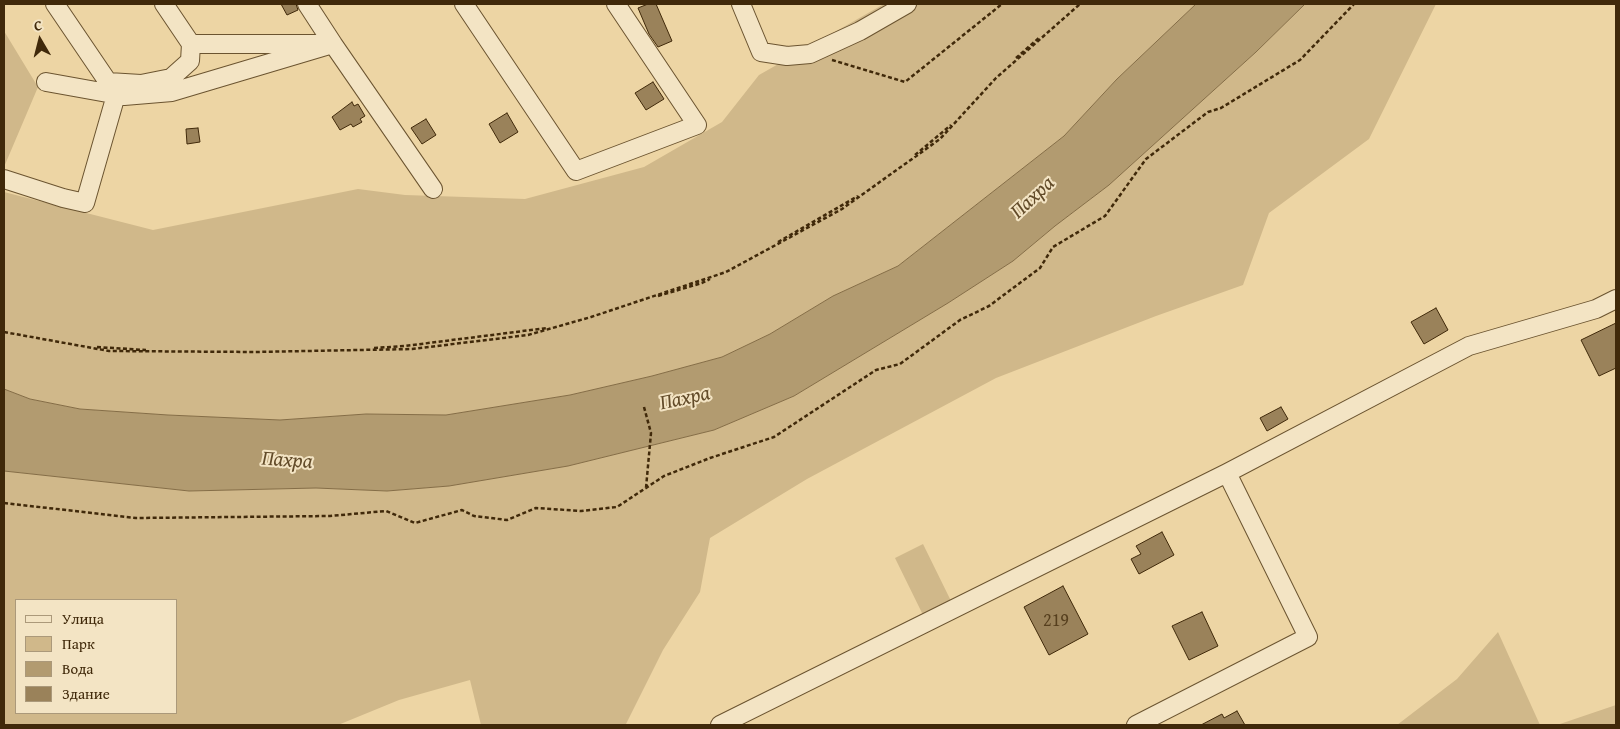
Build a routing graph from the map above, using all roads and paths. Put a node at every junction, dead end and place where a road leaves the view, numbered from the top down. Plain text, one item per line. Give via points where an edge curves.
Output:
1 (56, 4) edge
2 (164, 4) edge
3 (307, 4) edge
4 (464, 4) edge
5 (616, 4) edge
6 (740, 4) edge
7 (907, 4) edge
8 (1002, 4) edge
9 (1080, 4) edge
10 (1354, 4) edge
11 (191, 44) junction
12 (333, 44) junction
13 (810, 54) junction
14 (46, 82) dead end
15 (116, 95) junction
16 (4, 179) edge
17 (433, 189) dead end
18 (1616, 299) edge
19 (4, 333) edge
20 (644, 407) dead end
21 (1227, 473) junction
22 (646, 488) junction
23 (4, 503) edge
24 (720, 725) edge
25 (1136, 725) edge

1 - 11 street via 108,82 142,84 171,78 190,61
2 - 11 street
3 - 12 street
4 - 5 street via 576,171 696,125
6 - 13 street via 761,52 787,56
7 - 13 street
8 - 13 path via 905,82
9 - 19 path via 1020,54 965,114 886,179 702,283 562,326 405,346 326,352 222,353 83,347
10 - 22 path via 1300,60 1221,108 1208,112 1146,159 1106,216 1053,247 1040,268 989,306 960,320 900,364 876,370 774,437 664,476
11 - 12 street
12 - 15 street via 172,92
12 - 17 street
14 - 15 street
15 - 16 street via 85,203
18 - 21 street via 1596,309 1469,346
20 - 22 path via 651,434
21 - 24 street
21 - 25 street via 1308,637
22 - 23 path via 618,507 581,511 536,508 507,520 474,516 462,510 415,523 386,511 330,516 136,518

